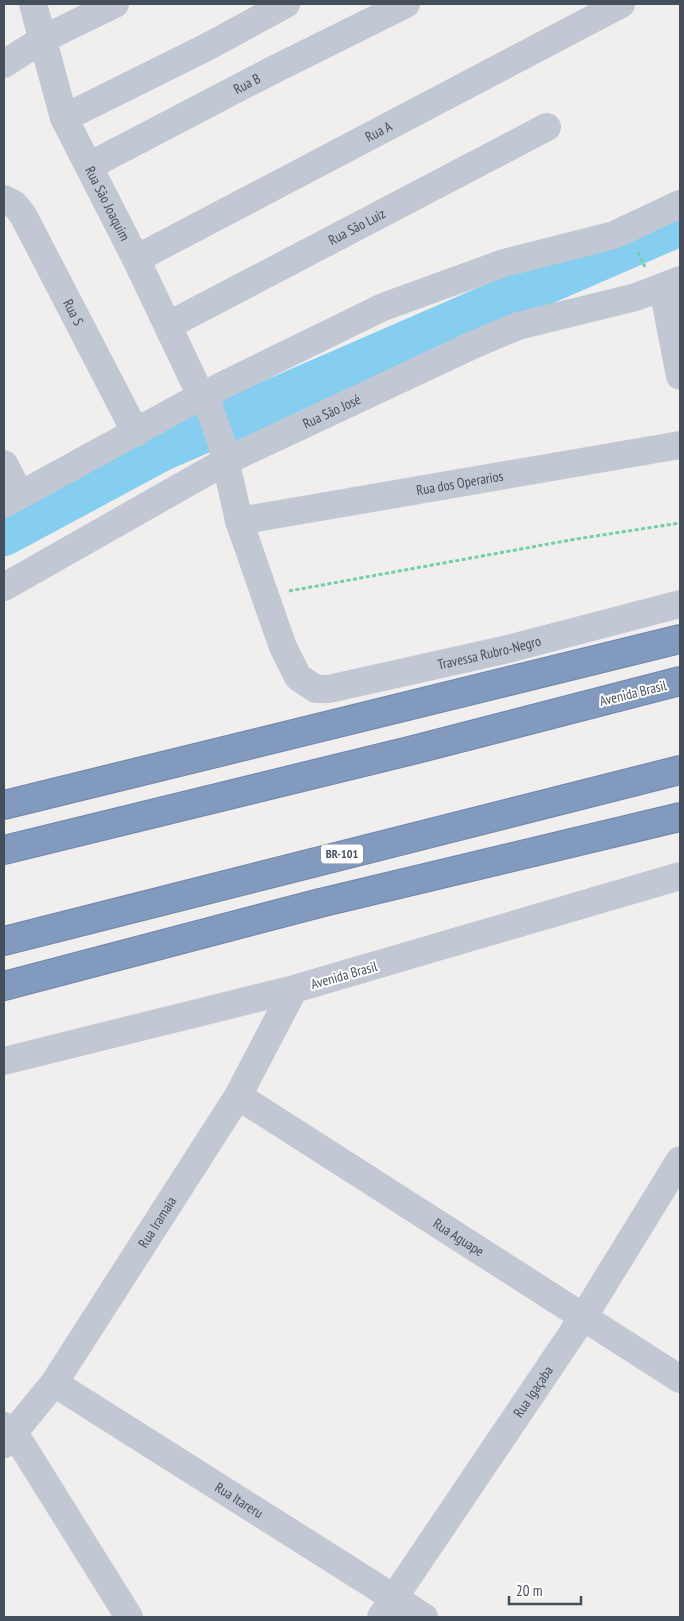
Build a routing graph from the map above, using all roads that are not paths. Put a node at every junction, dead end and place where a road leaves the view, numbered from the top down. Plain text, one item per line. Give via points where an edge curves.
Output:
1 (33, 4) edge
2 (114, 4) edge
3 (286, 4) edge
4 (406, 4) edge
5 (621, 4) edge
6 (43, 39) junction
7 (4, 64) edge
8 (64, 118) junction
9 (546, 127) dead end
10 (89, 166) junction
11 (4, 199) edge
12 (680, 204) edge
13 (136, 259) junction
14 (663, 280) edge
15 (169, 325) junction
16 (680, 376) edge
17 (205, 400) junction
18 (136, 432) junction
19 (680, 445) edge
20 (224, 453) junction
21 (4, 464) edge
22 (12, 500) edge
23 (239, 521) junction
24 (4, 587) edge
25 (680, 604) edge
26 (680, 639) edge
27 (298, 677) joint
28 (680, 681) edge
29 (680, 770) edge
30 (4, 805) edge
31 (680, 817) edge
32 (4, 850) edge
33 (680, 876) edge
34 (4, 941) edge
35 (4, 986) edge
36 (294, 989) junction
37 (4, 1061) edge
38 (238, 1096) junction
39 (680, 1160) edge
40 (584, 1316) junction
41 (680, 1379) edge
42 (54, 1383) junction
43 (7, 1434) edge
44 (388, 1608) edge
45 (129, 1617) edge
46 (424, 1617) edge

1 - 6 street, Rua São Joaquim
2 - 6 street
3 - 8 street
4 - 10 street, Rua B
5 - 13 street, Rua A
6 - 7 street
6 - 8 street, Rua São Joaquim
8 - 10 street, Rua São Joaquim
9 - 15 street, Rua São Luiz
10 - 13 street, Rua São Joaquim
11 - 18 street, Rua S via 14,204 23,215
12 - 17 street via 614,234 504,263 383,307
13 - 15 street, Rua São Joaquim
14 - 16 street
14 - 20 street, Rua São José via 579,313 518,326
15 - 17 street, Rua São Joaquim
17 - 18 street
17 - 20 street, Rua São Joaquim
18 - 22 street
19 - 23 street, Rua dos Operarios
20 - 23 street, Rua São Joaquim
20 - 24 street, Rua São José
21 - 22 street
23 - 27 street, Rua São Joaquim via 282,648
25 - 27 street, Travessa Rubro-Negro via 508,650 329,689 316,689
26 - 30 highway
28 - 32 highway, Avenida Brasil
29 - 34 highway, BR-101
31 - 35 highway via 320,903
33 - 36 street, Avenida Brasil
36 - 37 street, Avenida Brasil
36 - 38 street, Rua Iramaia
38 - 40 street, Rua Aguape
38 - 42 street, Rua Iramaia
39 - 40 street, Rua Igaçaba
40 - 41 street, Rua Aguape
40 - 44 street, Rua Igaçaba
42 - 43 street, Rua Iramaia
42 - 44 street, Rua Itareru
43 - 45 street
44 - 46 street, Rua Itareru

